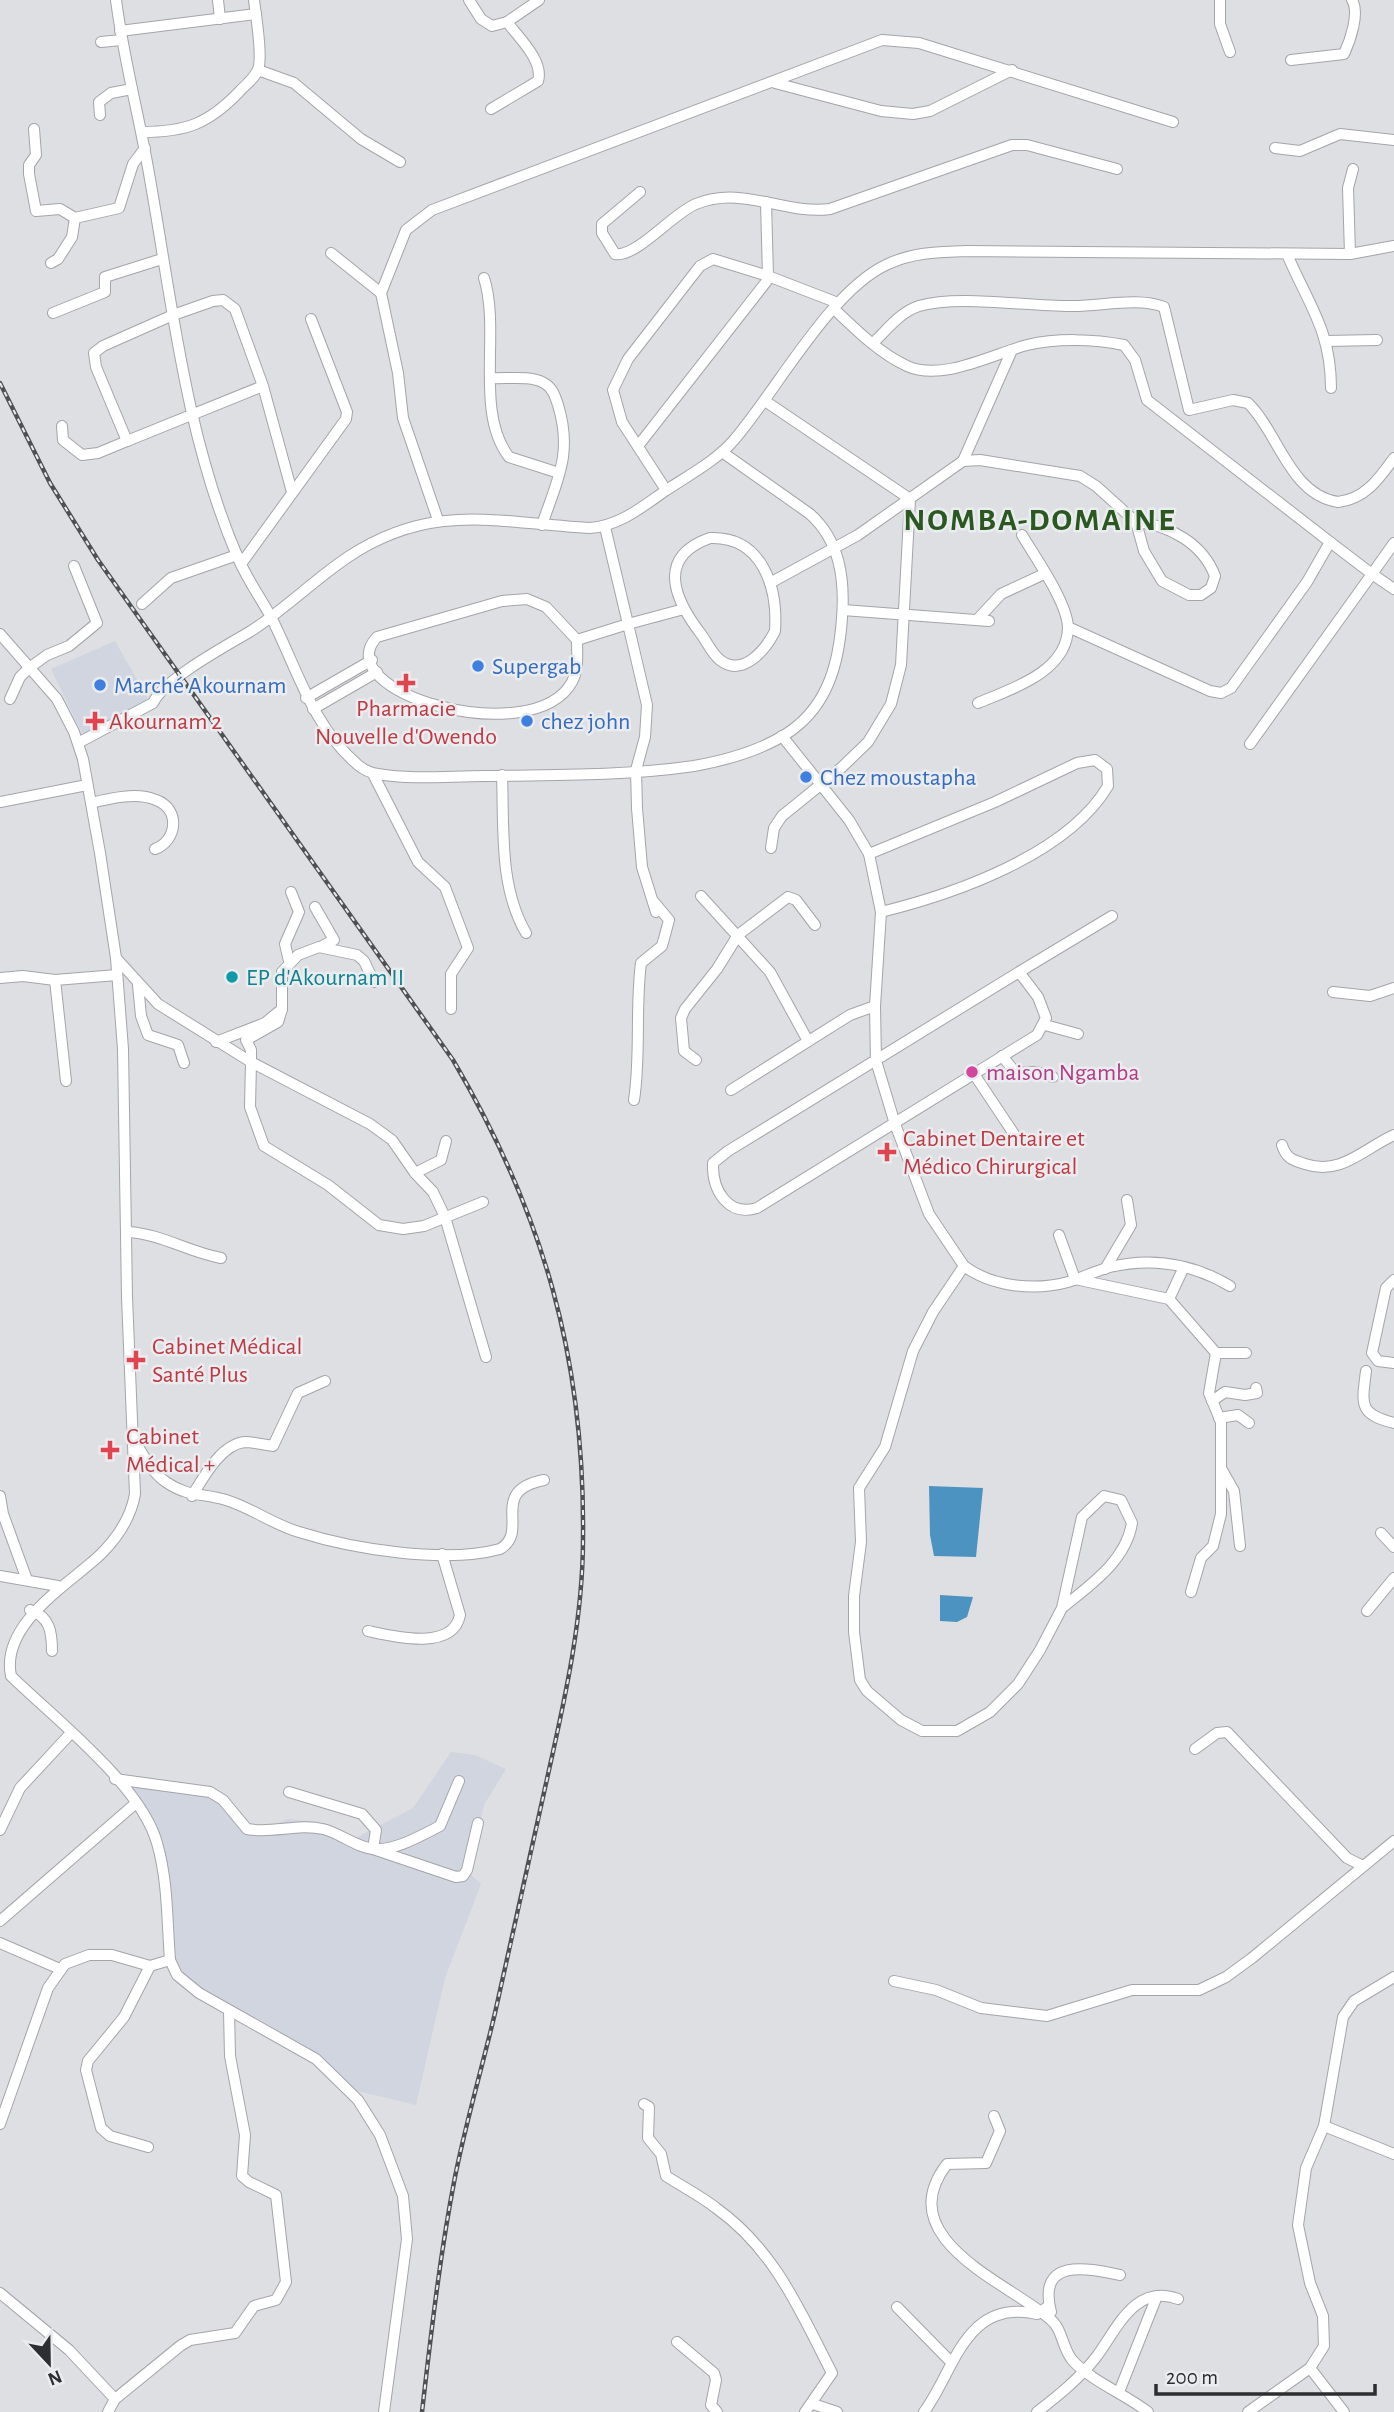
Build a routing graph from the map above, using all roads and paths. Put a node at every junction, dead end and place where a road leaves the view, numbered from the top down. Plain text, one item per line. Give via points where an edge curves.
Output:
1 (116, 0) edge
2 (218, 0) edge
3 (254, 0) edge
4 (469, 0) edge
5 (539, 0) edge
6 (1220, 0) edge
7 (1352, 0) edge
8 (256, 14) junction
9 (220, 19) junction
10 (507, 22) junction
11 (121, 35) junction
12 (101, 42) dead end
13 (1230, 52) dead end
14 (1291, 60) dead end
15 (258, 70) junction
16 (1012, 70) junction
17 (775, 83) junction
18 (132, 89) junction
19 (491, 109) dead end
20 (100, 115) dead end
21 (1173, 122) dead end
22 (34, 129) dead end
23 (142, 132) junction
24 (1394, 140) edge
25 (145, 148) junction
26 (1275, 148) dead end
27 (400, 162) dead end
28 (1117, 169) dead end
29 (1353, 169) dead end
30 (640, 192) dead end
31 (766, 202) junction
32 (75, 218) junction
33 (1394, 246) edge
34 (331, 253) dead end
35 (1287, 254) junction
36 (1350, 254) junction
37 (162, 259) junction
38 (51, 263) dead end
39 (769, 276) junction
40 (484, 278) dead end
41 (381, 293) junction
42 (836, 306) junction
43 (53, 313) dead end
44 (173, 315) junction
45 (311, 319) dead end
46 (1377, 340) dead end
47 (1327, 341) junction
48 (873, 343) junction
49 (1012, 350) junction
50 (491, 378) junction
51 (263, 386) junction
52 (1331, 388) dead end
53 (765, 401) junction
54 (193, 416) junction
55 (62, 426) dead end
56 (127, 441) junction
57 (638, 446) junction
58 (722, 452) junction
59 (1394, 458) edge
60 (963, 461) junction
61 (559, 473) junction
62 (667, 490) junction
63 (292, 492) junction
64 (910, 499) junction
65 (438, 520) junction
66 (1136, 522) junction
67 (542, 525) junction
68 (605, 527) junction
69 (1022, 535) dead end
70 (1330, 542) junction
71 (1394, 543) edge
72 (836, 549) junction
73 (239, 559) junction
74 (74, 566) dead end
75 (1044, 574) junction
76 (1372, 574) junction
77 (770, 583) junction
78 (1394, 589) edge
79 (142, 604) dead end
80 (684, 609) junction
81 (843, 610) junction
82 (905, 614) junction
83 (271, 618) junction
84 (977, 620) junction
85 (989, 621) dead end
86 (628, 624) junction
87 (1068, 627) junction
88 (0, 634) edge
89 (577, 640) junction
90 (5, 645) edge
91 (372, 660) junction
92 (29, 668) junction
93 (377, 672) junction
94 (306, 698) junction
95 (10, 699) dead end
96 (978, 703) dead end
97 (313, 709) junction
98 (782, 736) junction
99 (78, 743) junction
100 (1250, 744) dead end
101 (636, 770) junction
102 (373, 774) junction
103 (502, 775) junction
104 (87, 785) junction
105 (820, 785) junction
106 (0, 802) edge
107 (91, 803) junction
108 (771, 848) dead end
109 (155, 849) dead end
110 (869, 855) junction
111 (291, 892) dead end
112 (701, 895) dead end
113 (315, 908) dead end
114 (881, 912) junction
115 (1112, 916) dead end
116 (815, 925) dead end
117 (526, 933) dead end
118 (738, 934) junction
119 (319, 947) junction
120 (116, 958) junction
121 (289, 961) junction
122 (1019, 972) junction
123 (117, 975) junction
124 (0, 978) edge
125 (55, 980) junction
126 (374, 982) dead end
127 (138, 985) junction
128 (1394, 988) edge
129 (1333, 992) dead end
130 (875, 1006) junction
131 (282, 1009) junction
132 (451, 1009) dead end
133 (1045, 1025) junction
134 (1078, 1034) dead end
135 (808, 1041) junction
136 (216, 1042) junction
137 (1002, 1056) junction
138 (696, 1060) dead end
139 (876, 1060) junction
140 (251, 1062) junction
141 (184, 1063) dead end
142 (974, 1074) junction
143 (1053, 1077) dead end
144 (66, 1081) dead end
145 (731, 1090) dead end
146 (634, 1100) dead end
147 (895, 1124) junction
148 (1394, 1135) edge
149 (1016, 1137) dead end
150 (446, 1141) dead end
151 (1282, 1144) dead end
152 (415, 1173) junction
153 (1127, 1200) dead end
154 (482, 1202) dead end
155 (444, 1217) junction
156 (128, 1232) junction
157 (1059, 1235) dead end
158 (221, 1258) dead end
159 (964, 1266) junction
160 (1184, 1267) junction
161 (1105, 1269) junction
162 (1075, 1279) junction
163 (1394, 1280) edge
164 (1230, 1286) dead end
165 (1169, 1298) junction
166 (1216, 1353) junction
167 (1246, 1353) dead end
168 (486, 1357) dead end
169 (1394, 1363) edge
170 (1366, 1371) dead end
171 (325, 1381) dead end
172 (1256, 1388) dead end
173 (1212, 1401) junction
174 (1219, 1419) junction
175 (1249, 1423) dead end
176 (1394, 1423) edge
177 (133, 1439) junction
178 (1222, 1470) junction
179 (544, 1480) dead end
180 (0, 1496) edge
181 (192, 1496) junction
182 (1381, 1533) dead end
183 (1240, 1546) dead end
184 (1394, 1547) edge
185 (442, 1554) junction
186 (1201, 1558) dead end
187 (0, 1576) edge
188 (1394, 1578) edge
189 (27, 1580) junction
190 (58, 1586) junction
191 (1062, 1608) junction
192 (30, 1610) junction
193 (1367, 1611) dead end
194 (368, 1630) dead end
195 (52, 1651) dead end
196 (3, 1671) edge
197 (71, 1733) junction
198 (1195, 1749) dead end
199 (115, 1779) junction
200 (459, 1781) dead end
201 (289, 1792) dead end
202 (136, 1803) junction
203 (478, 1823) dead end
204 (0, 1830) edge
205 (1394, 1841) edge
206 (373, 1850) junction
207 (1361, 1866) junction
208 (0, 1922) edge
209 (0, 1943) edge
210 (170, 1960) junction
211 (150, 1966) junction
212 (60, 1969) junction
213 (1394, 1977) edge
214 (894, 1981) dead end
215 (229, 2011) junction
216 (644, 2104) dead end
217 (994, 2116) dead end
218 (0, 2124) edge
219 (1324, 2126) junction
220 (148, 2147) dead end
221 (1394, 2154) edge
222 (1120, 2275) dead end
223 (0, 2292) edge
224 (1157, 2296) junction
225 (1178, 2299) dead end
226 (897, 2307) dead end
227 (1045, 2309) junction
228 (677, 2342) dead end
229 (950, 2361) junction
230 (1310, 2368) junction
231 (1083, 2369) junction
232 (1119, 2392) junction
233 (115, 2399) junction
234 (809, 2408) edge
235 (108, 2412) edge
236 (384, 2412) edge
237 (717, 2412) edge
238 (837, 2412) edge
239 (923, 2412) edge
240 (1037, 2412) edge
241 (1148, 2412) edge
242 (1248, 2412) edge
243 (1343, 2412) edge

1 - 11 street
2 - 9 street
3 - 8 street
4 - 10 street via 486,24
5 - 10 street
6 - 13 street via 1220,24
7 - 14 street via 1355,16 1344,54
8 - 9 street
8 - 15 street
9 - 11 street
10 - 19 street via 540,75 538,81
11 - 12 street
11 - 18 street
15 - 23 street via 231,100 203,121 176,131
15 - 27 street via 293,83 361,139
16 - 17 street via 892,39
16 - 17 street via 930,111 913,114 881,111
16 - 21 street
17 - 41 street via 432,210 407,230
18 - 20 street via 105,96 99,102
18 - 23 street
22 - 32 street via 36,155 29,174 36,211 60,209
23 - 25 street
24 - 26 street via 1340,134 1300,151
25 - 32 street via 133,164 119,208
25 - 37 street
28 - 31 street via 1017,144 831,209 803,211
29 - 36 street via 1348,188
30 - 31 street via 602,224 606,244 615,254 627,254 675,216 711,199 737,196
31 - 39 street
32 - 38 street via 72,237
33 - 36 street
34 - 41 street
35 - 36 street
35 - 42 street via 925,253 875,271
35 - 47 street
37 - 43 street via 105,277 105,292
37 - 44 street
39 - 42 street
39 - 57 street
39 - 57 street via 713,259 706,261 656,321 620,371 613,390 622,422
40 - 50 street via 491,299
41 - 65 street via 403,418
42 - 48 street
42 - 53 street
44 - 51 street via 223,300 235,309
44 - 54 street
44 - 56 street via 94,353
45 - 63 street via 347,412 343,427
46 - 47 street
47 - 52 street
48 - 49 street via 906,366 919,369 970,365
48 - 59 street via 902,315 923,305 1152,302 1164,307 1189,410 1234,400 1248,403 1303,482 1317,494 1338,502 1359,495
49 - 60 street
49 - 70 street via 1096,340 1124,345 1135,360 1147,400
50 - 61 street via 494,417 503,449 517,461
50 - 61 street via 535,380 551,388 565,436
51 - 54 street
51 - 63 street
53 - 58 street
53 - 64 street
54 - 56 street
54 - 73 street
55 - 56 street via 63,440 82,454
57 - 62 street
58 - 62 street
58 - 72 street via 810,514
60 - 64 street
60 - 66 street via 1080,477
61 - 67 street
62 - 68 street
63 - 73 street
64 - 72 street
64 - 82 street
65 - 67 street
65 - 83 street via 390,534 350,556
66 - 66 street via 1158,526 1202,552 1215,576 1212,588 1189,595 1162,580 1147,558
67 - 68 street
68 - 86 street
69 - 75 street
70 - 76 street
70 - 87 street via 1307,582 1225,692 1181,680
71 - 76 street
72 - 77 street
72 - 81 street
73 - 79 street via 171,578
73 - 83 street
74 - 92 street via 97,623 69,646
75 - 84 street via 1001,594
75 - 87 street
76 - 78 street
76 - 100 street
77 - 80 street via 747,547 710,538 685,551 678,561 674,575
77 - 80 street via 775,631 764,649 747,663 721,661
80 - 86 street
81 - 82 street
81 - 98 street via 827,689 807,718
82 - 84 street
82 - 105 street via 901,665 884,720 868,742
83 - 94 street
83 - 99 street via 180,676 158,692 153,703
84 - 85 street
86 - 89 street
86 - 101 street via 647,705
87 - 96 street via 1062,650 1045,670
88 - 90 street
89 - 91 street via 538,602 502,601 377,637 370,647
89 - 93 street via 577,668 568,688 557,700 527,711 481,713 434,706 398,691
90 - 92 street
91 - 93 street
91 - 94 street
92 - 95 street
92 - 99 street via 57,699
93 - 97 street
94 - 97 street
97 - 102 street via 349,757
98 - 101 street via 720,760
98 - 105 street
99 - 104 street
101 - 103 street
101 - 146 street via 642,867 654,907 669,920 662,946 641,963
102 - 103 street
102 - 132 street via 418,862 445,887 468,948 452,974
103 - 117 street via 508,888 514,913
104 - 106 street
104 - 107 street
105 - 108 street via 782,816 774,828
105 - 110 street via 849,820
107 - 109 street via 124,797 160,801 171,811 173,826 170,838
107 - 120 street
110 - 114 street
110 - 114 street via 1077,762 1095,760 1107,769 1108,786 1095,803 1030,855 966,887
111 - 121 street via 299,912 285,944
112 - 118 street
113 - 119 street via 334,940
114 - 130 street
115 - 122 street
116 - 118 street via 796,900 788,897
118 - 135 street via 770,972
118 - 138 street via 683,1013 684,1051
119 - 121 street
119 - 126 street via 357,955
120 - 123 street
120 - 127 street
121 - 131 street via 282,972
122 - 133 street via 1038,997
122 - 139 street
123 - 125 street
123 - 156 street
124 - 125 street via 23,975
125 - 144 street
127 - 136 street via 158,1004
127 - 141 street via 148,1035 178,1045
128 - 129 street via 1370,996
130 - 135 street via 859,1010
130 - 139 street
131 - 136 street via 265,1023
131 - 140 street via 278,1022 246,1040
133 - 134 street
133 - 137 street via 1038,1035
135 - 145 street
136 - 140 street
137 - 142 street
137 - 143 street via 1016,1073
139 - 147 street
139 - 147 street via 728,1151 713,1163 715,1182 735,1209 757,1208
140 - 152 street via 376,1128 392,1140
140 - 155 street via 248,1086 253,1121 260,1140 272,1153 308,1171 379,1225 414,1228
142 - 147 street
142 - 149 street
147 - 159 street via 929,1214
148 - 151 street via 1331,1168 1292,1160
150 - 152 street via 441,1160
152 - 155 street via 433,1192
153 - 161 street via 1131,1225
154 - 155 street
155 - 168 street
156 - 158 street via 156,1235
156 - 177 street
157 - 162 street
159 - 162 street via 976,1275 1006,1283 1051,1285
159 - 191 street via 914,1351 885,1447 859,1488 861,1542 854,1632 860,1681 901,1720 922,1731 957,1731 990,1712 1018,1684
160 - 161 street via 1163,1262
160 - 164 street
160 - 165 street
161 - 162 street
162 - 165 street
163 - 169 street via 1385,1288 1372,1353 1378,1361
165 - 166 street
166 - 167 street
166 - 173 street via 1209,1393
170 - 176 street via 1363,1400 1368,1413
171 - 181 street via 304,1388 295,1397 275,1444 234,1445 206,1473
172 - 173 street via 1257,1393 1225,1392
173 - 174 street
174 - 175 street via 1238,1415
174 - 178 street
177 - 181 street via 153,1471
177 - 190 street via 135,1494 130,1514 101,1553
178 - 183 street via 1234,1491
178 - 186 street via 1221,1514 1213,1546
179 - 185 street via 518,1490 510,1509 513,1536 509,1544 495,1551
180 - 189 street
181 - 185 street via 227,1500 297,1532 330,1540 388,1551
182 - 184 street
185 - 194 street via 460,1615 456,1625 429,1639 411,1640
187 - 189 street
188 - 193 street
189 - 190 street
190 - 192 street
191 - 191 street via 1082,1517 1104,1496 1121,1500 1132,1523 1128,1541 1096,1579
192 - 195 street via 52,1631
192 - 196 street via 4,1643
196 - 197 street
197 - 199 street
197 - 204 street via 20,1788
198 - 207 street via 1217,1733 1227,1732 1346,1858
199 - 202 street
199 - 206 street via 210,1792 223,1800 247,1829 323,1829
200 - 206 street via 440,1826
201 - 206 street via 362,1814 376,1830
202 - 208 street
202 - 210 street via 148,1820 160,1854
203 - 206 street via 463,1876
205 - 207 street
207 - 214 street via 1263,1951 1199,1990 1132,1990 1047,2016 981,2008 936,1990
209 - 212 street
210 - 211 street
210 - 215 street via 183,1982
211 - 212 street via 112,1955 89,1955
211 - 220 street via 124,2017 88,2061 86,2070 101,2128 110,2136
212 - 218 street via 48,1988
213 - 219 street via 1354,2001 1343,2017
215 - 233 street via 230,2056 245,2135 242,2172 249,2182 276,2195 286,2282 276,2300 251,2308 235,2333 190,2340
215 - 236 street via 316,2059 370,2118 393,2166 406,2211 407,2239
216 - 234 street via 649,2107 648,2138 661,2154 666,2176 716,2207 760,2247 802,2310 832,2373
217 - 227 street via 1000,2131 986,2163 947,2164 932,2207 949,2245 985,2277
219 - 221 street
219 - 230 street via 1306,2168 1298,2225 1326,2336
222 - 227 street via 1070,2268 1053,2283
223 - 233 street via 68,2350
224 - 225 street
224 - 231 street via 1121,2318
224 - 232 street
226 - 229 street
227 - 229 street via 1001,2315 971,2333
227 - 231 street via 1069,2357
228 - 237 street via 714,2373 710,2405
229 - 239 street
230 - 242 street
230 - 243 street
231 - 232 street
231 - 240 street via 1072,2385
232 - 241 street
233 - 235 street
234 - 238 street

